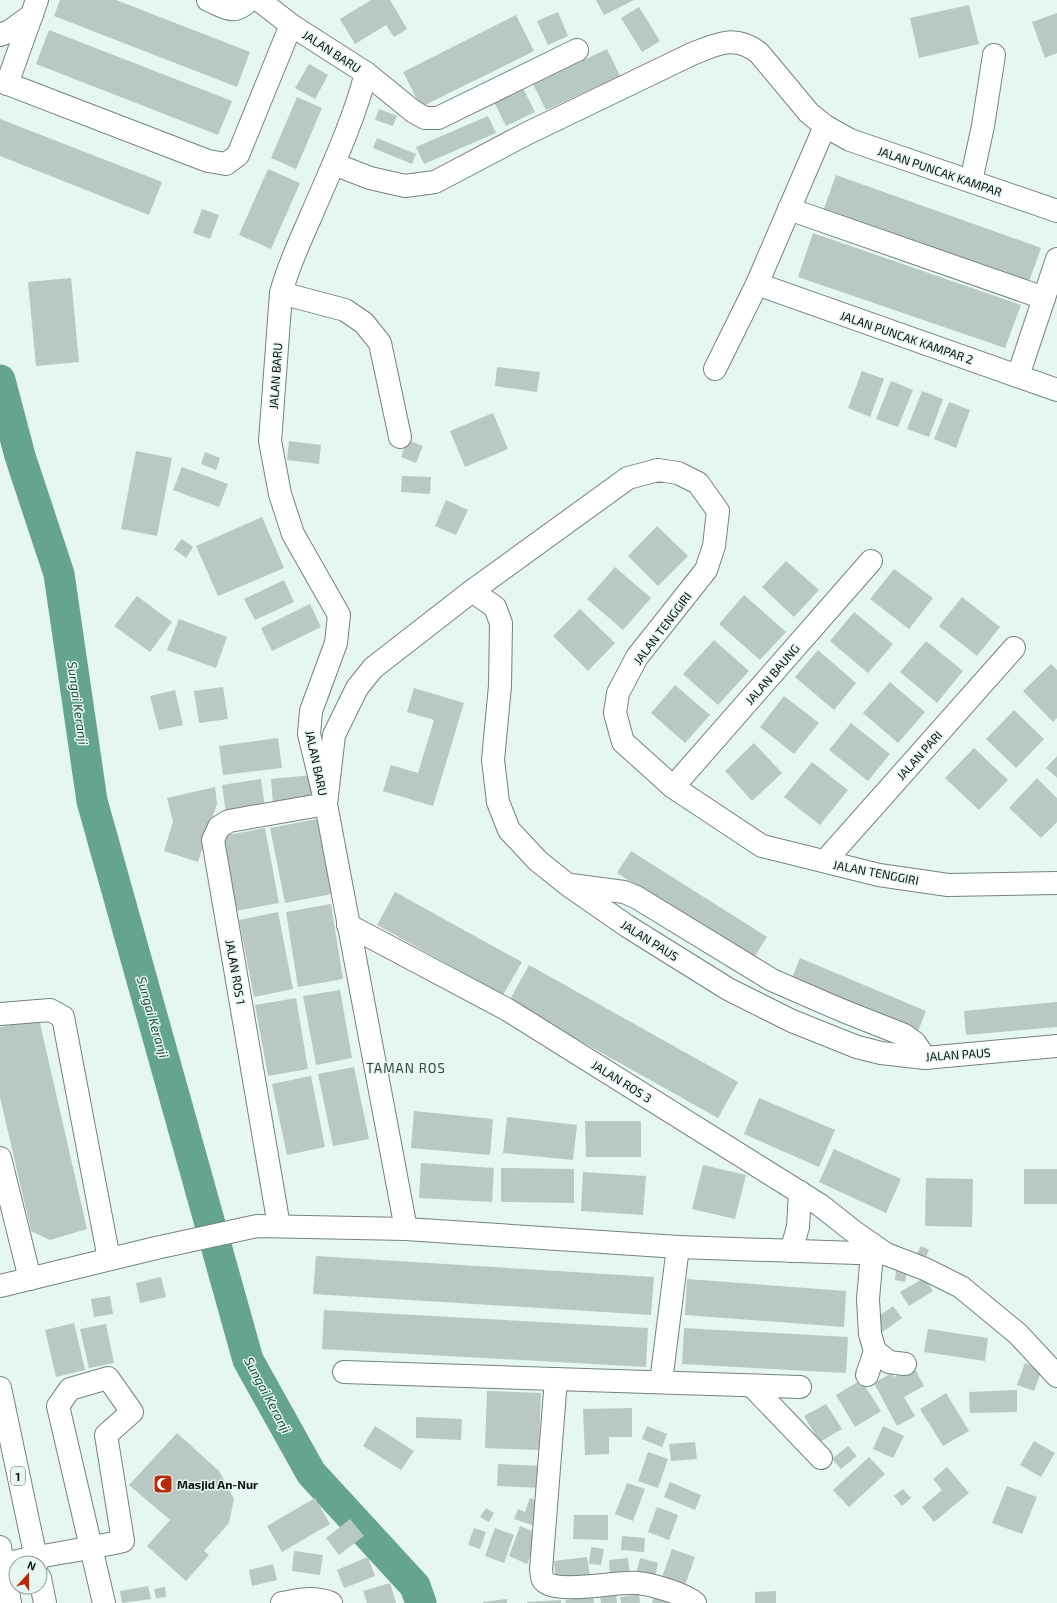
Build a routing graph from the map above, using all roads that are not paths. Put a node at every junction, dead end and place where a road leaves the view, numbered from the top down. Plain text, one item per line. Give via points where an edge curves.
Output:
1 (208, 0) edge
2 (250, 0) edge
3 (259, 0) edge
4 (35, 8) edge
5 (286, 13) edge
6 (0, 35) edge
7 (577, 50) dead end
8 (994, 55) dead end
9 (366, 73) junction
10 (4, 82) edge
11 (825, 126) junction
12 (334, 164) junction
13 (971, 181) junction
14 (789, 209) junction
15 (1057, 211) edge
16 (1057, 259) edge
17 (757, 284) junction
18 (281, 293) junction
19 (1044, 298) junction
20 (715, 369) dead end
21 (1018, 376) junction
22 (1057, 390) edge
23 (400, 437) dead end
24 (871, 561) dead end
25 (472, 591) junction
26 (1014, 648) dead end
27 (673, 786) junction
28 (326, 804) junction
29 (825, 861) junction
30 (1057, 883) edge
31 (568, 885) junction
32 (348, 925) junction
33 (0, 1014) edge
34 (1057, 1046) edge
35 (925, 1058) junction
36 (0, 1158) edge
37 (800, 1192) junction
38 (279, 1226) junction
39 (406, 1229) junction
40 (678, 1247) junction
41 (791, 1251) junction
42 (879, 1254) junction
43 (109, 1259) junction
44 (30, 1278) junction
45 (0, 1286) edge
46 (875, 1351) junction
47 (905, 1364) dead end
48 (344, 1372) dead end
49 (867, 1375) dead end
50 (1057, 1376) edge
51 (556, 1379) junction
52 (661, 1382) junction
53 (752, 1386) junction
54 (800, 1387) dead end
55 (0, 1388) edge
56 (821, 1458) dead end
57 (91, 1548) junction
58 (2, 1555) edge
59 (36, 1555) edge
60 (48, 1563) edge
61 (10, 1603) edge
62 (104, 1603) edge
63 (282, 1603) edge
64 (330, 1603) edge
65 (695, 1603) edge

1 - 2 main road via 233,10
3 - 5 main road, JALAN BARU
4 - 6 main road via 10,30
4 - 10 main road
5 - 9 main road, JALAN BARU
5 - 10 main road via 238,156 226,164 208,161
7 - 9 main road via 438,118 425,118 414,112
8 - 13 main road
9 - 12 main road, JALAN BARU
11 - 12 main road, JALAN PUNCAK KAMPAR via 809,113 759,53 749,45 734,42 715,44 692,54 526,134 435,182 405,186 370,178
11 - 13 main road, JALAN PUNCAK KAMPAR via 850,140
11 - 14 main road
12 - 18 main road, JALAN BARU via 288,269
13 - 15 main road, JALAN PUNCAK KAMPAR
14 - 17 main road
14 - 19 main road
16 - 19 main road
17 - 20 main road
17 - 21 main road, JALAN PUNCAK KAMPAR 2
18 - 23 main road via 345,310 364,323 380,343
18 - 28 main road, JALAN BARU via 270,441 280,494 293,534 339,615 336,643 311,711 309,734
19 - 21 main road
21 - 22 main road, JALAN PUNCAK KAMPAR 2
24 - 27 main road, JALAN BAUNG
25 - 27 main road, JALAN TENGGIRI via 628,478 658,470 678,473 698,483 718,511 714,546 706,570 637,657 618,693 615,713 623,742
25 - 28 main road, JALAN TENGGIRI via 373,668 357,688 334,735
25 - 31 main road, JALAN PAUS via 495,607 502,623 500,686 493,760 498,802 509,830 538,861
26 - 29 main road, JALAN PARI
27 - 29 main road, JALAN TENGGIRI via 762,846
28 - 32 main road
28 - 38 main road, JALAN ROS 1 via 229,821 219,827 213,840
29 - 30 main road, JALAN TENGGIRI via 878,875 948,885
31 - 35 main road, JALAN PAUS via 728,990 792,1022 858,1047 881,1053
31 - 35 main road via 624,892 636,897 772,980 904,1035
32 - 37 main road, JALAN ROS 3 via 508,1010
32 - 39 main road
33 - 43 main road via 50,1010 63,1017
34 - 35 main road, JALAN PAUS
36 - 44 main road
37 - 41 main road via 798,1227
37 - 42 main road, JALAN ROS 3 via 820,1205
38 - 39 main road
38 - 43 main road via 256,1226
39 - 40 main road
40 - 41 main road
40 - 52 main road
41 - 42 main road
42 - 46 main road via 868,1299 870,1334
42 - 50 main road via 925,1268 961,1287 1018,1334
43 - 44 main road
44 - 45 main road
46 - 47 main road via 889,1362
46 - 49 main road
48 - 51 main road
51 - 52 main road
51 - 65 main road via 542,1579 545,1583 558,1588 638,1583 676,1592
52 - 53 main road
53 - 54 main road
53 - 56 main road
55 - 59 main road, 1
57 - 57 main road via 123,1541 106,1435 132,1412 108,1378 70,1389 58,1406
57 - 60 main road
57 - 62 main road
58 - 61 main road
63 - 64 main road via 320,1599

